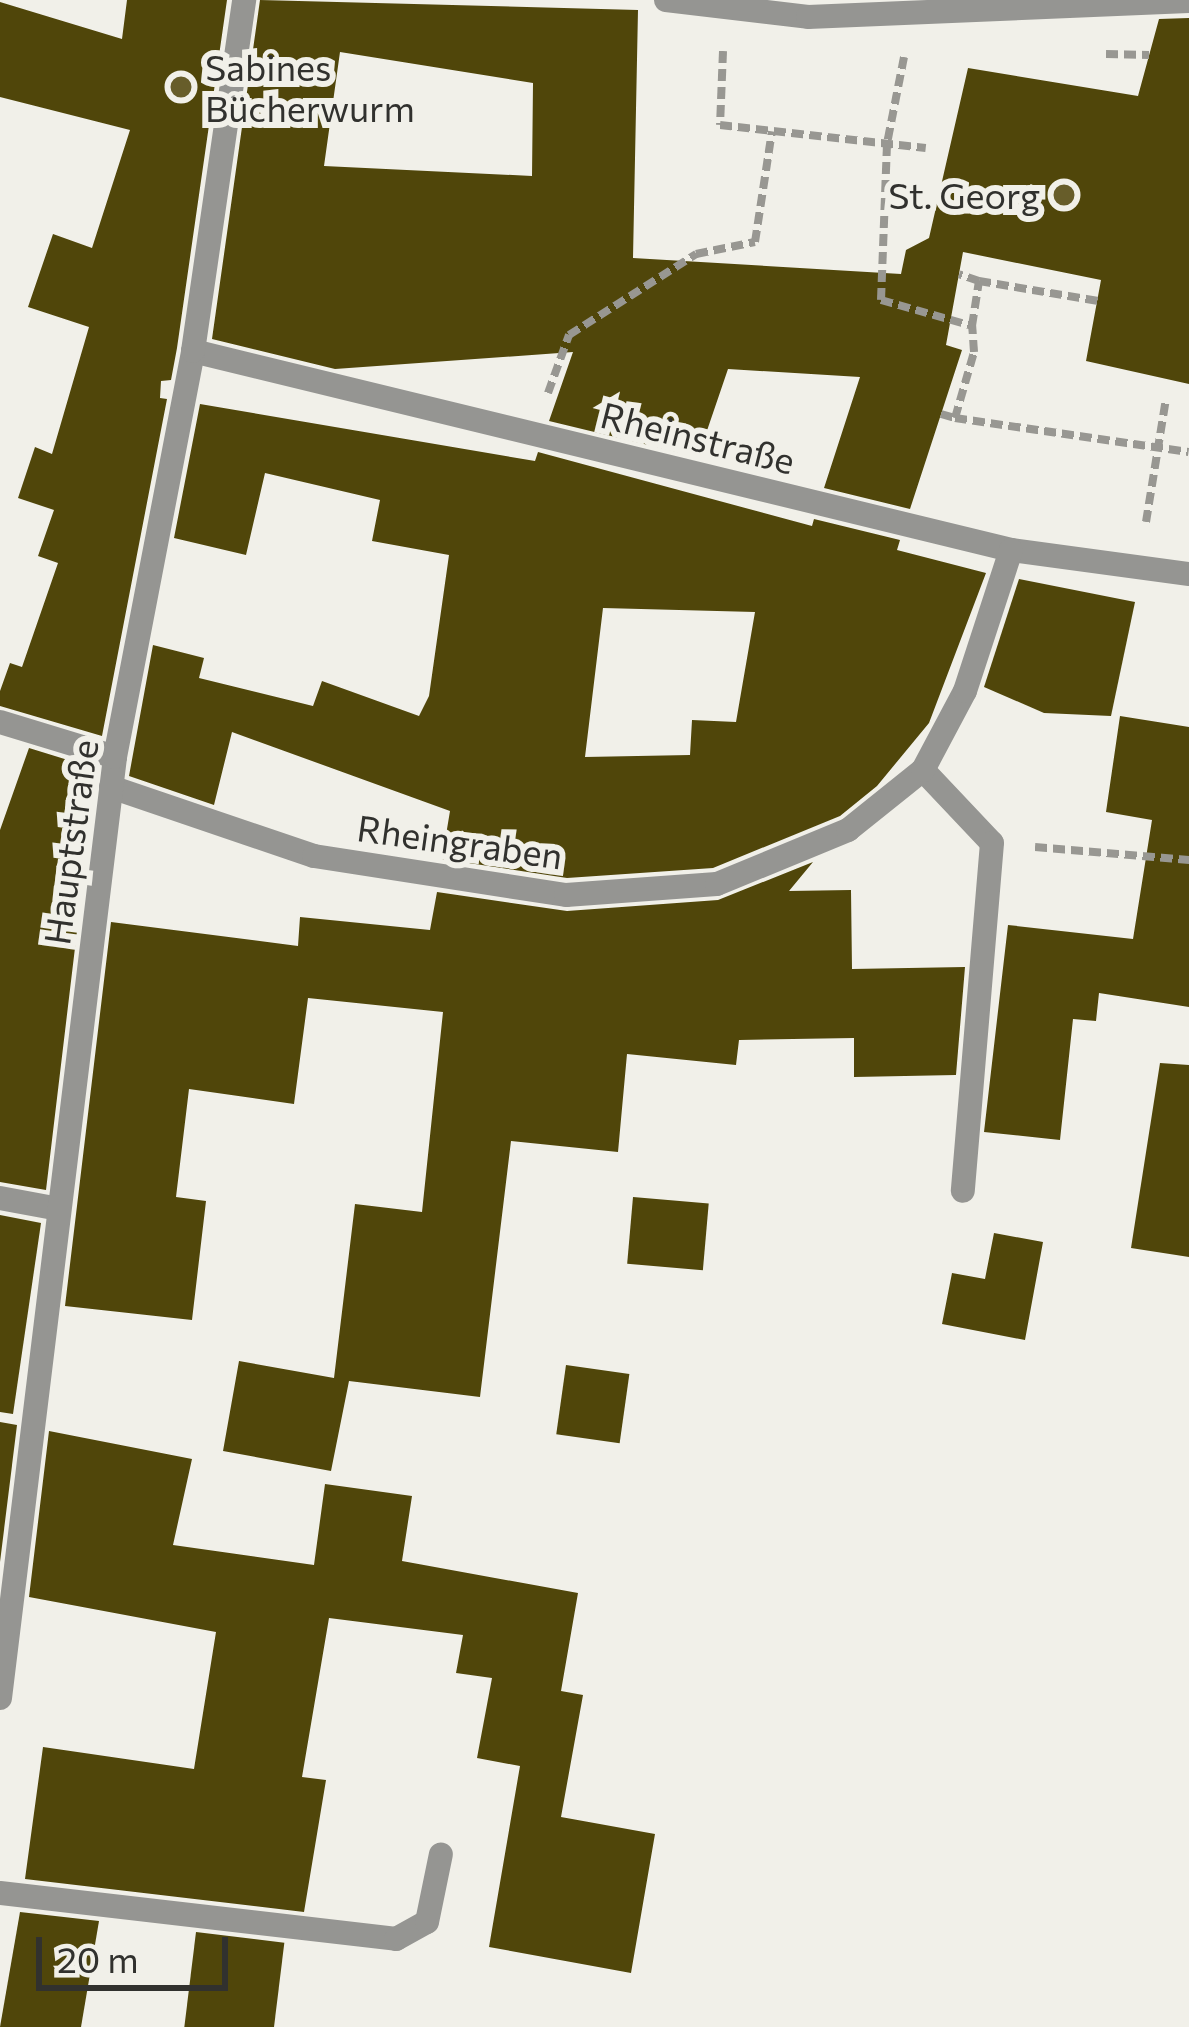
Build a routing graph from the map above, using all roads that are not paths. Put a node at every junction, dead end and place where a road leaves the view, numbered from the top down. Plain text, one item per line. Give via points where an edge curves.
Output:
1 (244, 0) edge
2 (666, 0) edge
3 (1189, 1) edge
4 (194, 351) junction
5 (1011, 550) junction
6 (1189, 574) edge
7 (0, 722) edge
8 (116, 757) junction
9 (923, 770) junction
10 (111, 788) junction
11 (963, 1191) dead end
12 (0, 1198) edge
13 (59, 1209) junction
14 (0, 1698) edge
15 (441, 1854) dead end
16 (0, 1893) edge

1 - 4 street, Hauptstraße
2 - 3 street via 808,17
4 - 5 street, Rheinstraße
4 - 8 street, Hauptstraße
5 - 6 street, Rheinstraße
5 - 9 street, Rheingraben via 965,691
7 - 8 street
8 - 10 street, Hauptstraße
9 - 10 street, Rheingraben via 848,830 717,884 566,895 314,856
9 - 11 street via 992,843
10 - 13 street, Hauptstraße
12 - 13 street
13 - 14 street, Hauptstraße
15 - 16 street via 428,1922 396,1939

